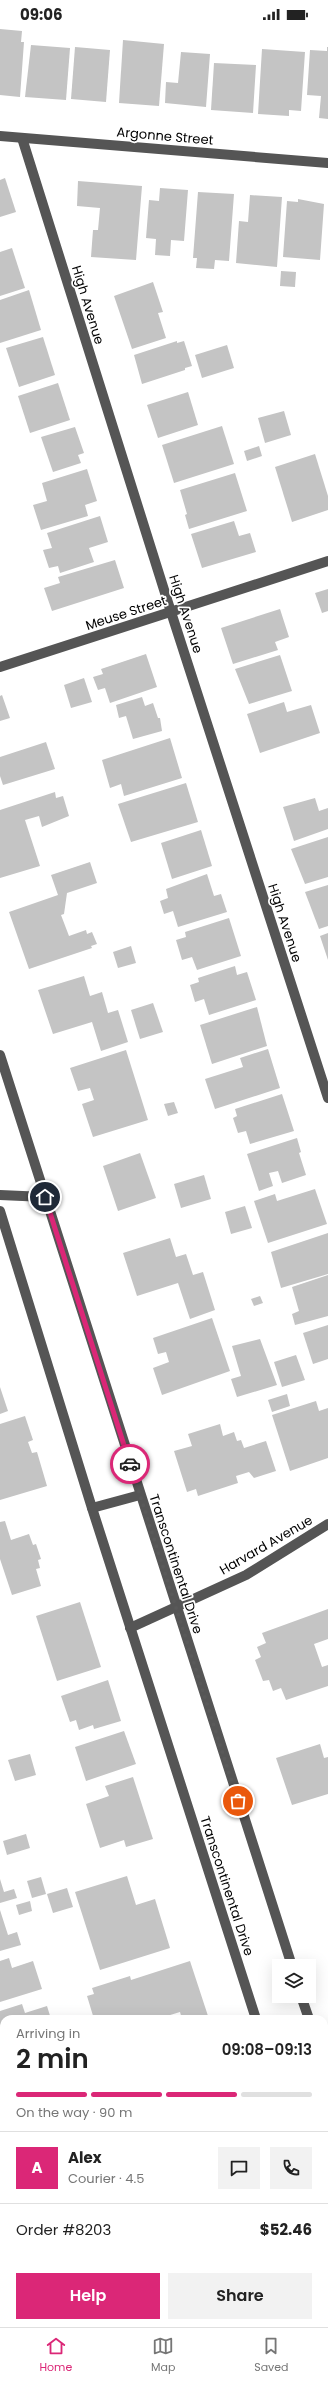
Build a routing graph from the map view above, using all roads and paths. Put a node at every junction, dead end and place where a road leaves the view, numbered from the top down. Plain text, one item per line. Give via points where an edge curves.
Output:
1 (0, 136) edge
2 (22, 138) junction
3 (328, 163) edge
4 (328, 561) edge
5 (171, 612) junction
6 (0, 667) edge
7 (0, 1056) edge
8 (328, 1098) edge
9 (0, 1195) edge
10 (45, 1197) junction
11 (0, 1211) edge
12 (140, 1495) junction
13 (92, 1508) junction
14 (328, 1524) edge
15 (176, 1606) junction
16 (130, 1628) junction
17 (290, 1959) edge
18 (303, 2003) edge
19 (255, 2015) edge
20 (308, 2015) edge

1 - 2 street, Argonne Street
2 - 3 street, Argonne Street
2 - 5 street, High Avenue
4 - 5 street, Meuse Street
5 - 6 street, Meuse Street
5 - 8 street, High Avenue
7 - 10 street, Transcontinental Drive
9 - 10 street
10 - 12 street, Transcontinental Drive
11 - 13 street, Transcontinental Drive
12 - 13 street
12 - 15 street, Transcontinental Drive
13 - 16 street, Transcontinental Drive
14 - 15 street, Harvard Avenue via 246,1575
15 - 16 street, Harvard Avenue
15 - 17 street, Transcontinental Drive
16 - 19 street, Transcontinental Drive
18 - 20 street

